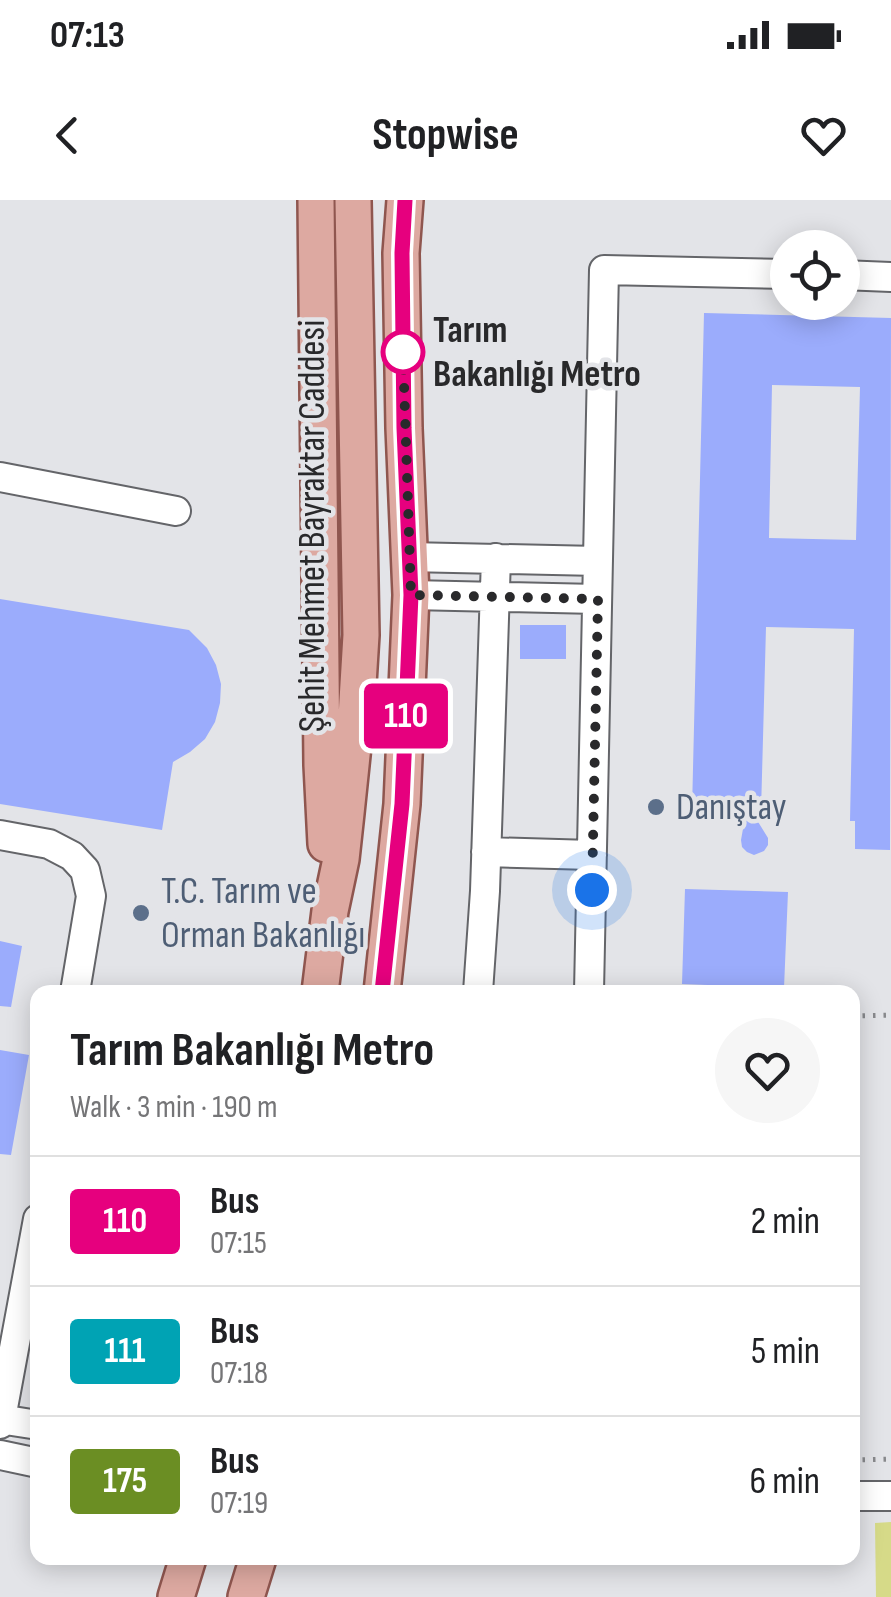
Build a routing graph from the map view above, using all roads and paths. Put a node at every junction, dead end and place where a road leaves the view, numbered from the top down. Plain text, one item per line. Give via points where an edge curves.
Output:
1 (316, 200) edge
2 (353, 200) edge
3 (405, 200) edge
4 (770, 274) edge
5 (860, 276) edge
6 (891, 277) edge
7 (0, 477) edge
8 (176, 510) dead end
9 (408, 556) junction
10 (496, 558) junction
11 (598, 561) junction
12 (411, 595) junction
13 (496, 598) junction
14 (598, 599) junction
15 (0, 835) edge
16 (486, 852) junction
17 (592, 855) junction
18 (330, 911) junction
19 (76, 985) edge
20 (321, 985) edge
21 (383, 985) edge
22 (478, 985) edge
23 (590, 985) edge
24 (891, 1015) edge
25 (860, 1016) edge
26 (30, 1262) edge
27 (0, 1421) edge
28 (30, 1424) edge
29 (0, 1455) edge
30 (891, 1459) edge
31 (860, 1460) edge
32 (30, 1461) edge
33 (860, 1496) edge
34 (891, 1496) edge
35 (186, 1565) edge
36 (256, 1565) edge
37 (176, 1597) edge
38 (246, 1597) edge

1 - 18 main road, Şehit Mehmet Bayraktar Caddesi via 322,765
2 - 18 main road, Şehit Mehmet Bayraktar Caddesi via 361,636 341,859
3 - 9 main road
4 - 11 street via 604,270
5 - 6 street
7 - 8 street
9 - 10 street
9 - 12 main road
10 - 11 street
10 - 13 street
11 - 14 street
12 - 13 street
12 - 21 main road via 402,804
13 - 14 street
13 - 16 street
14 - 17 street
15 - 19 street via 50,844 85,870 91,896
16 - 17 street
16 - 22 street
17 - 23 street
18 - 20 main road, Şehit Mehmet Bayraktar Caddesi
24 - 25 path
26 - 27 street
27 - 28 street
29 - 32 street
30 - 31 path
33 - 34 street
35 - 37 main road
36 - 38 main road

